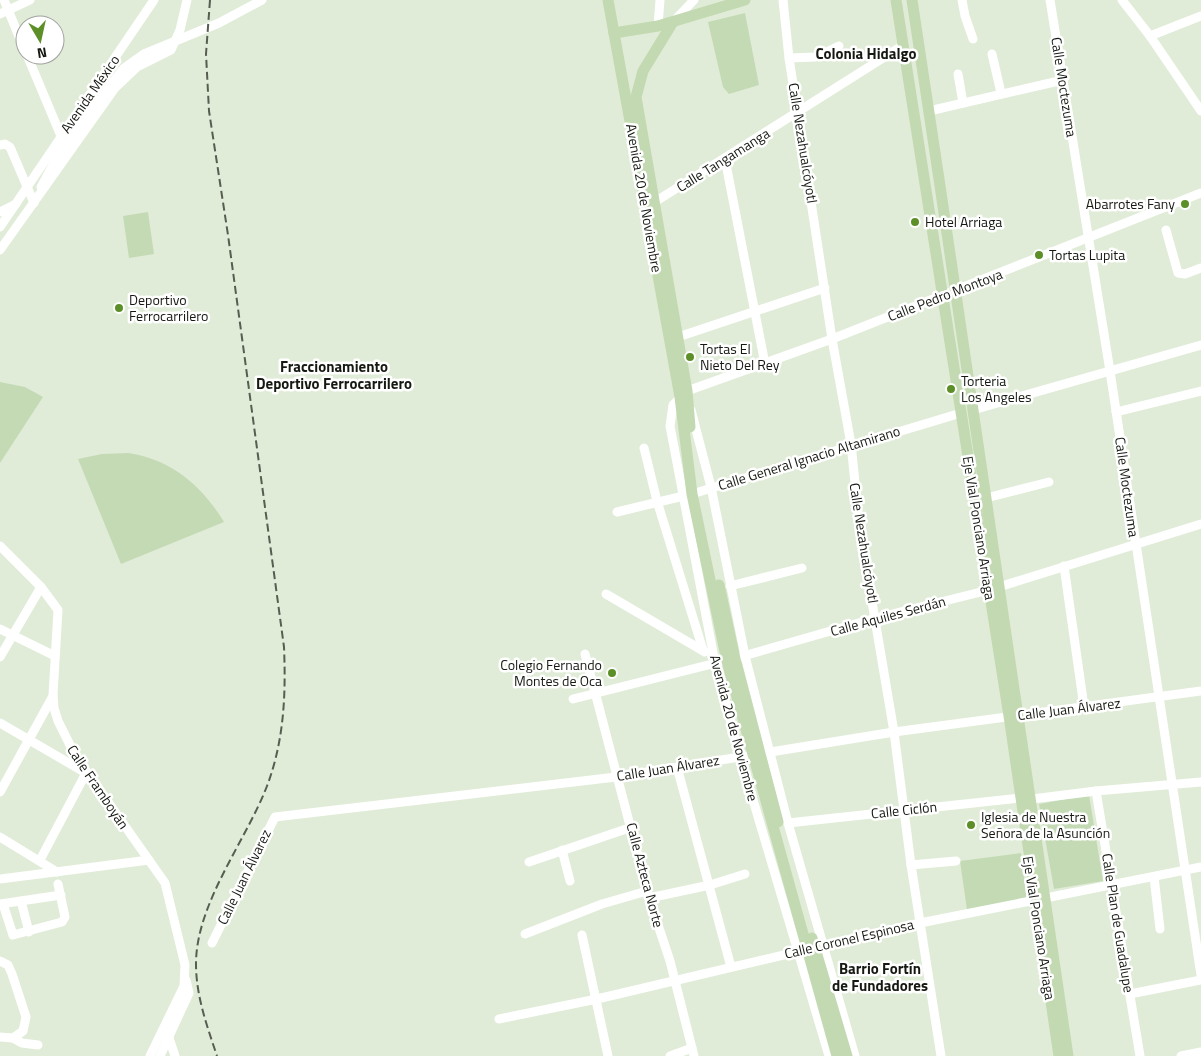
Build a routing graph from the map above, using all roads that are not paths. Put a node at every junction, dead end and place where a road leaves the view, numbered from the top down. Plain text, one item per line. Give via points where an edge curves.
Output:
1 (4, 0) edge
2 (30, 0) edge
3 (154, 0) edge
4 (187, 0) edge
5 (262, 0) edge
6 (608, 0) edge
7 (660, 0) edge
8 (694, 0) edge
9 (745, 0) edge
10 (783, 0) edge
11 (896, 0) edge
12 (912, 0) edge
13 (962, 0) edge
14 (1050, 0) edge
15 (1122, 0) edge
16 (4, 13) edge
17 (1201, 16) edge
18 (673, 22) junction
19 (658, 26) junction
20 (15, 33) edge
21 (614, 33) junction
22 (1150, 36) junction
23 (973, 39) dead end
24 (839, 46) dead end
25 (902, 46) junction
26 (992, 54) dead end
27 (789, 58) junction
28 (31, 65) edge
29 (958, 74) dead end
30 (1063, 80) junction
31 (1001, 93) junction
32 (963, 103) junction
33 (929, 111) junction
34 (1201, 111) edge
35 (798, 113) junction
36 (61, 136) junction
37 (0, 145) edge
38 (725, 160) junction
39 (47, 172) junction
40 (26, 189) junction
41 (1201, 194) edge
42 (34, 203) junction
43 (16, 204) junction
44 (650, 205) junction
45 (0, 212) edge
46 (0, 227) edge
47 (1166, 230) dead end
48 (0, 233) edge
49 (1088, 240) junction
50 (2, 247) edge
51 (1201, 268) edge
52 (825, 288) junction
53 (957, 290) junction
54 (943, 295) junction
55 (755, 312) junction
56 (674, 338) junction
57 (832, 339) junction
58 (1201, 344) edge
59 (765, 364) junction
60 (1110, 371) junction
61 (1201, 391) edge
62 (685, 397) junction
63 (967, 412) junction
64 (1116, 412) junction
65 (851, 444) junction
66 (644, 448) dead end
67 (1049, 482) dead end
68 (696, 492) junction
69 (986, 498) junction
70 (657, 501) junction
71 (617, 512) dead end
72 (1201, 524) edge
73 (1135, 544) junction
74 (0, 546) edge
75 (1064, 566) junction
76 (802, 568) dead end
77 (730, 586) junction
78 (41, 587) junction
79 (994, 589) junction
80 (606, 594) dead end
81 (876, 618) junction
82 (0, 629) edge
83 (13, 636) junction
84 (703, 650) junction
85 (585, 654) dead end
86 (54, 656) junction
87 (0, 657) edge
88 (730, 660) junction
89 (1201, 691) edge
90 (595, 694) junction
91 (53, 695) junction
92 (1160, 697) junction
93 (573, 700) dead end
94 (1084, 707) junction
95 (1014, 716) junction
96 (0, 723) edge
97 (894, 732) junction
98 (28, 739) junction
99 (755, 754) junction
100 (677, 767) junction
101 (86, 773) junction
102 (616, 777) junction
103 (1201, 782) edge
104 (1171, 784) junction
105 (1096, 791) junction
106 (0, 792) edge
107 (1026, 799) junction
108 (904, 810) junction
109 (788, 823) junction
110 (632, 827) junction
111 (0, 836) edge
112 (562, 850) junction
113 (40, 860) junction
114 (149, 860) junction
115 (956, 861) dead end
116 (529, 862) dead end
117 (911, 865) junction
118 (1201, 867) edge
119 (1186, 870) junction
120 (57, 872) junction
121 (745, 874) dead end
122 (1154, 877) junction
123 (0, 879) edge
124 (570, 880) dead end
125 (58, 884) dead end
126 (710, 885) junction
127 (1112, 885) junction
128 (60, 895) junction
129 (648, 895) junction
130 (1040, 900) junction
131 (21, 901) junction
132 (1, 904) edge
133 (920, 923) junction
134 (1160, 929) dead end
135 (30, 932) junction
136 (525, 934) dead end
137 (582, 935) dead end
138 (212, 943) dead end
139 (811, 948) junction
140 (0, 961) edge
141 (732, 967) junction
142 (1201, 975) edge
143 (186, 979) junction
144 (675, 980) junction
145 (1201, 980) edge
146 (1130, 994) junction
147 (597, 999) junction
148 (499, 1019) dead end
149 (0, 1037) edge
150 (12, 1038) junction
151 (169, 1038) junction
152 (38, 1045) dead end
153 (693, 1052) edge
154 (1201, 1052) edge
155 (150, 1056) edge
156 (160, 1056) edge
157 (175, 1056) edge
158 (608, 1056) edge
159 (670, 1056) edge
160 (829, 1056) edge
161 (838, 1056) edge
162 (847, 1056) edge
163 (855, 1056) edge
164 (941, 1056) edge
165 (1059, 1056) edge
166 (1068, 1056) edge
167 (1140, 1056) edge
168 (1181, 1056) edge

1 - 16 street
2 - 16 street
3 - 36 street, Avenida México
4 - 42 street, Avenida México via 171,50 137,67 115,88
5 - 39 street, Avenida México via 219,23 144,54 123,69
6 - 21 main road, Avenida 20 de Noviembre
7 - 19 street
8 - 18 street
9 - 18 main road
10 - 27 street, Calle Nezahualcóyotl
11 - 25 main road, Eje Vial Ponciano Arriaga
12 - 33 main road, Eje Vial Ponciano Arriaga
13 - 23 street
14 - 30 street, Calle Moctezuma
15 - 22 street
16 - 20 street
17 - 22 street
18 - 19 main road
18 - 44 main road, Avenida 20 de Noviembre via 643,71 638,86 637,106
19 - 21 main road
21 - 44 main road, Avenida 20 de Noviembre
22 - 34 street
24 - 27 street via 816,57
25 - 35 street, Calle Tangamanga
25 - 54 main road, Eje Vial Ponciano Arriaga
26 - 31 street
27 - 35 street, Calle Nezahualcóyotl
28 - 36 street
29 - 32 street
30 - 31 street
30 - 49 street, Calle Moctezuma
31 - 32 street
32 - 33 street
33 - 53 main road, Eje Vial Ponciano Arriaga
35 - 38 street, Calle Tangamanga
35 - 52 street, Calle Nezahualcóyotl
36 - 40 street, Avenida México
37 - 40 street via 10,148
38 - 44 street, Calle Tangamanga
38 - 55 street
39 - 40 street, Avenida México
39 - 42 street, Avenida México
40 - 42 street
40 - 43 street, Avenida México
41 - 49 street, Calle Pedro Montoya
42 - 50 street, Avenida México
43 - 45 street
43 - 46 street, Avenida México
44 - 56 main road, Avenida 20 de Noviembre
47 - 51 street via 1178,273
48 - 50 street
49 - 53 street, Calle Pedro Montoya
49 - 60 street, Calle Moctezuma
52 - 55 street
52 - 57 street, Calle Nezahualcóyotl
53 - 54 street, Calle Pedro Montoya
53 - 63 main road, Eje Vial Ponciano Arriaga
54 - 57 street, Calle Pedro Montoya
54 - 63 main road, Eje Vial Ponciano Arriaga
55 - 56 street
55 - 59 street
56 - 62 main road, Avenida 20 de Noviembre
57 - 59 street, Calle Pedro Montoya
57 - 65 street, Calle Nezahualcóyotl
58 - 60 street, Calle General Ignacio Altamirano
59 - 62 street, Calle Pedro Montoya
60 - 63 street, Calle General Ignacio Altamirano
60 - 64 street, Calle Moctezuma
61 - 64 street
62 - 68 main road, Avenida 20 de Noviembre
62 - 68 street, Avenida 20 de Noviembre via 696,423
63 - 65 street, Calle General Ignacio Altamirano
63 - 69 main road, Eje Vial Ponciano Arriaga
63 - 79 main road, Eje Vial Ponciano Arriaga
64 - 73 street, Calle Moctezuma
65 - 68 street, Calle General Ignacio Altamirano
65 - 81 street, Calle Nezahualcóyotl via 860,531
66 - 70 street
67 - 69 street
68 - 70 street, Calle General Ignacio Altamirano
68 - 77 street, Avenida 20 de Noviembre
68 - 88 main road, Avenida 20 de Noviembre
69 - 79 main road, Eje Vial Ponciano Arriaga
70 - 71 street, Calle General Ignacio Altamirano
70 - 84 street
72 - 73 street, Calle Aquiles Serdán
73 - 75 street, Calle Aquiles Serdán
73 - 92 street, Calle Moctezuma
74 - 78 street, Calle Framboyán
75 - 79 street, Calle Aquiles Serdán
75 - 94 street
76 - 77 street
77 - 88 street, Avenida 20 de Noviembre
78 - 83 street
78 - 86 street, Calle Framboyán via 58,610
79 - 81 street, Calle Aquiles Serdán
79 - 95 main road, Eje Vial Ponciano Arriaga
80 - 84 street
81 - 88 street, Calle Aquiles Serdán
81 - 97 street, Calle Nezahualcóyotl
82 - 83 street
83 - 86 street
83 - 87 street
84 - 88 street
85 - 90 street, Calle Azteca Norte
86 - 91 street, Calle Framboyán
88 - 90 street, Calle Aquiles Serdán
88 - 99 main road, Avenida 20 de Noviembre
88 - 99 street, Avenida 20 de Noviembre
89 - 92 street, Calle Juan Álvarez
90 - 93 street, Calle Aquiles Serdán
90 - 102 street, Calle Azteca Norte
91 - 98 street
91 - 101 street, Calle Framboyán via 58,722
92 - 94 street, Calle Juan Álvarez
92 - 104 street, Calle Moctezuma
94 - 95 street, Calle Juan Álvarez
95 - 97 street, Calle Juan Álvarez
95 - 107 main road, Eje Vial Ponciano Arriaga
96 - 98 street
97 - 99 street, Calle Juan Álvarez
97 - 108 street, Calle Nezahualcóyotl
98 - 101 street
98 - 106 street
99 - 100 street, Calle Juan Álvarez
99 - 109 street, Avenida 20 de Noviembre
99 - 139 main road, Avenida 20 de Noviembre
100 - 102 street, Calle Juan Álvarez
100 - 126 street
101 - 113 street
101 - 114 street, Calle Framboyán
102 - 110 street, Calle Azteca Norte
102 - 138 street, Calle Juan Álvarez via 275,817
103 - 104 street, Calle Ciclón
104 - 105 street, Calle Ciclón
104 - 119 street, Calle Moctezuma
105 - 107 street, Calle Ciclón
105 - 127 street, Calle Plan de Guadalupe
107 - 108 street, Calle Ciclón
107 - 130 main road, Eje Vial Ponciano Arriaga
108 - 109 street, Calle Ciclón
108 - 117 street, Calle Nezahualcóyotl
109 - 139 street, Avenida 20 de Noviembre
110 - 112 street
110 - 129 street, Calle Azteca Norte
111 - 113 street
112 - 116 street
112 - 124 street
113 - 120 street
114 - 120 street
114 - 143 street, Calle Framboyán via 169,894
115 - 117 street
117 - 133 street, Calle Nezahualcóyotl
118 - 119 street, Calle Coronel Espinosa
119 - 122 street, Calle Coronel Espinosa
119 - 142 street, Calle Moctezuma
120 - 123 street
121 - 126 street
122 - 127 street, Calle Coronel Espinosa
122 - 134 street
125 - 128 street
126 - 129 street
126 - 141 street
127 - 130 street, Calle Coronel Espinosa
127 - 146 street, Calle Plan de Guadalupe
128 - 131 street
128 - 135 street via 64,920
129 - 136 street via 602,904
129 - 144 street, Calle Azteca Norte
130 - 133 street, Calle Coronel Espinosa
130 - 165 main road, Eje Vial Ponciano Arriaga
130 - 166 main road, Eje Vial Ponciano Arriaga
131 - 132 street
131 - 135 street
132 - 135 street via 11,933 15,936
133 - 139 street, Calle Coronel Espinosa
133 - 164 street, Calle Nezahualcóyotl
137 - 147 street
139 - 141 street, Calle Coronel Espinosa
139 - 160 street, Avenida 20 de Noviembre
139 - 161 main road, Avenida 20 de Noviembre
139 - 162 main road, Avenida 20 de Noviembre
139 - 163 street, Avenida 20 de Noviembre
140 - 150 street via 8,965 26,1017 23,1031
141 - 144 street, Calle Coronel Espinosa
143 - 151 street, Calle Framboyán via 189,993
143 - 155 street
144 - 147 street, Calle Coronel Espinosa
144 - 153 street, Calle Azteca Norte
145 - 146 street
146 - 167 street, Calle Plan de Guadalupe
147 - 148 street, Calle Coronel Espinosa
147 - 158 street
149 - 150 street
150 - 152 street
151 - 156 street, Calle Framboyán
151 - 157 street
153 - 159 street
154 - 168 street

